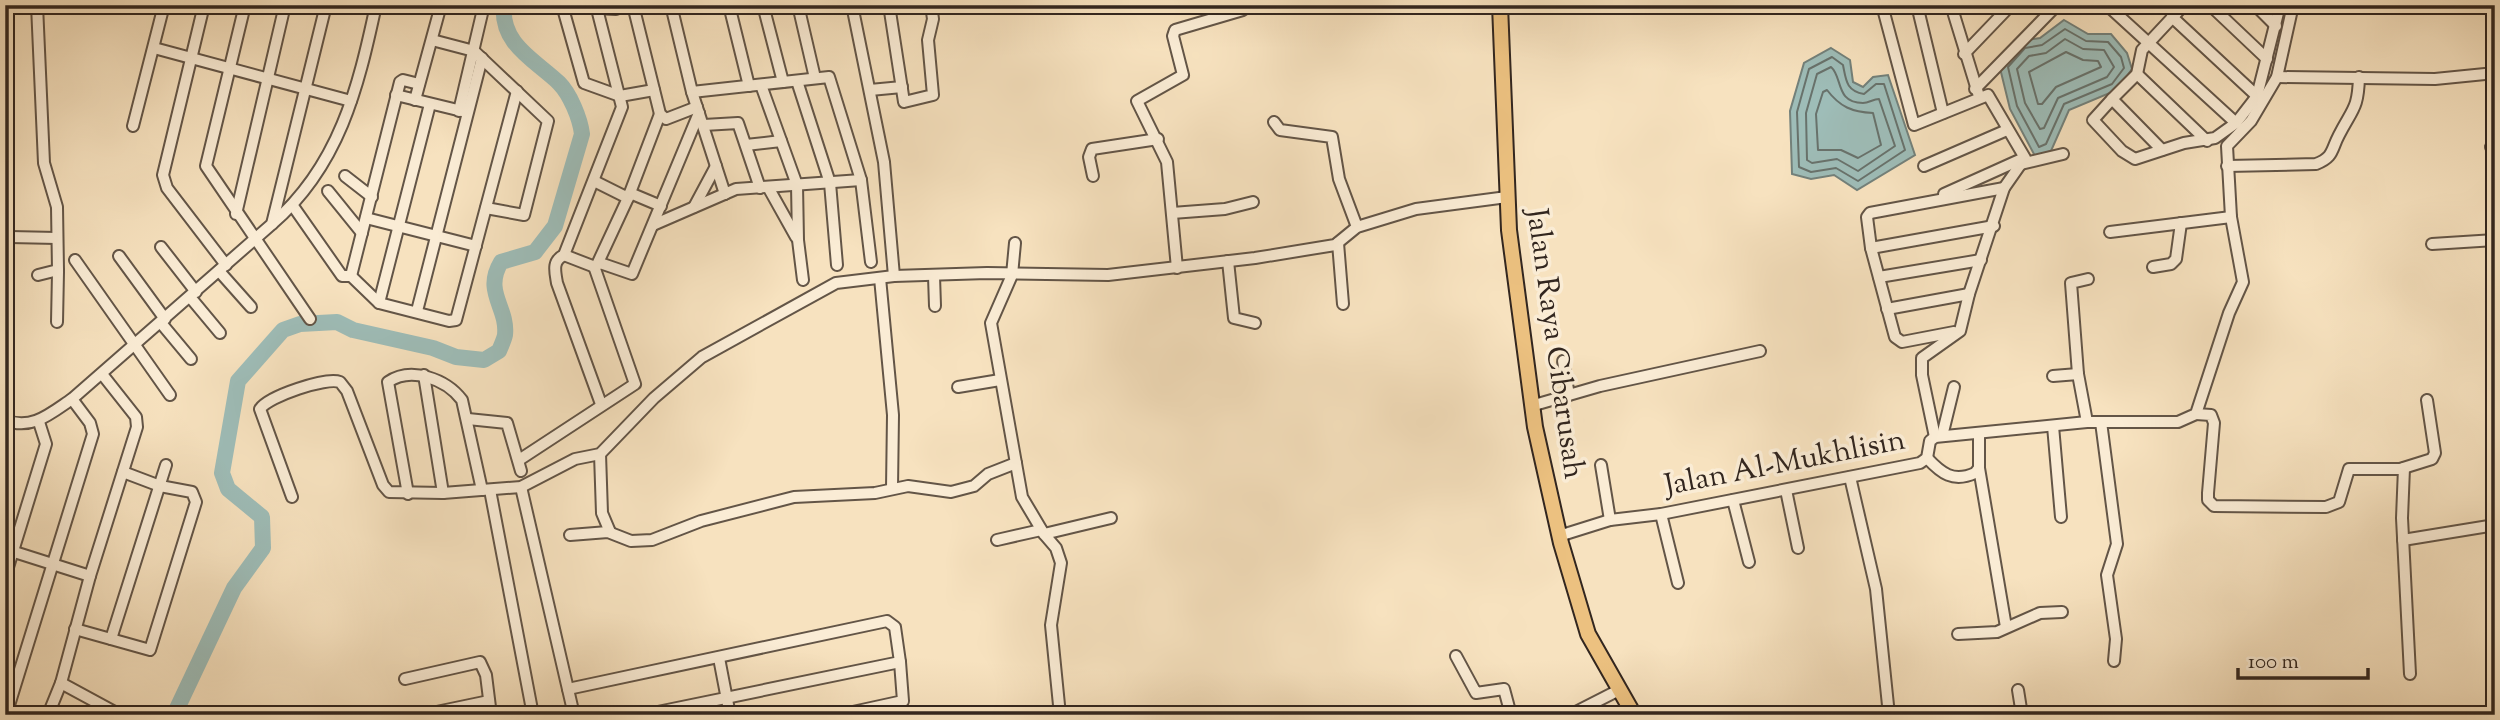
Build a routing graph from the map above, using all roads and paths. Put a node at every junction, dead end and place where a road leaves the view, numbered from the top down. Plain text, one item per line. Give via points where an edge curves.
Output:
1 (37, 5) edge
2 (164, 5) edge
3 (204, 5) edge
4 (245, 5) edge
5 (285, 5) edge
6 (326, 5) edge
7 (376, 5) edge
8 (441, 5) edge
9 (484, 5) edge
10 (562, 5) edge
11 (624, 5) edge
12 (633, 5) edge
13 (671, 5) edge
14 (729, 5) edge
15 (763, 5) edge
16 (798, 5) edge
17 (878, 5) edge
18 (889, 5) edge
19 (931, 5) edge
20 (1500, 5) edge
21 (1882, 5) edge
22 (1917, 5) edge
23 (2011, 5) edge
24 (2057, 5) edge
25 (2184, 5) edge
26 (2210, 5) edge
27 (2255, 5) edge
28 (2280, 5) edge
29 (2292, 5) edge
30 (596, 6) edge
31 (852, 7) edge
32 (1956, 8) edge
33 (2115, 8) edge
34 (1243, 10) dead end
35 (2172, 17) junction
36 (2276, 26) junction
37 (432, 40) junction
38 (2149, 43) junction
39 (154, 48) junction
40 (478, 54) junction
41 (1964, 54) junction
42 (191, 59) junction
43 (2267, 60) junction
44 (229, 69) junction
45 (2495, 73) edge
46 (2137, 74) junction
47 (2277, 77) junction
48 (2359, 77) junction
49 (815, 78) junction
50 (268, 79) junction
51 (797, 80) junction
52 (783, 82) junction
53 (419, 84) junction
54 (755, 85) junction
55 (305, 86) junction
56 (902, 87) junction
57 (654, 90) junction
58 (870, 90) junction
59 (517, 91) junction
60 (692, 92) junction
61 (1982, 93) junction
62 (396, 95) junction
63 (620, 96) junction
64 (2257, 96) junction
65 (2112, 99) junction
66 (415, 100) junction
67 (351, 101) junction
68 (430, 104) junction
69 (698, 110) junction
70 (464, 112) junction
71 (1943, 113) junction
72 (660, 114) junction
73 (1274, 122) dead end
74 (2236, 124) junction
75 (704, 125) junction
76 (133, 126) dead end
77 (2007, 130) junction
78 (1158, 139) junction
79 (781, 141) junction
80 (2207, 141) junction
81 (746, 145) junction
82 (2162, 150) junction
83 (2063, 154) dead end
84 (2023, 161) junction
85 (716, 166) junction
86 (1924, 166) dead end
87 (2227, 166) junction
88 (345, 176) dead end
89 (1093, 176) dead end
90 (861, 180) junction
91 (594, 181) junction
92 (830, 183) junction
93 (797, 185) junction
94 (764, 188) junction
95 (2004, 188) junction
96 (328, 191) dead end
97 (724, 194) junction
98 (629, 195) junction
99 (372, 197) junction
100 (1507, 197) junction
101 (1931, 200) junction
102 (1253, 202) dead end
103 (293, 206) junction
104 (661, 206) junction
105 (694, 207) junction
106 (486, 208) junction
107 (1172, 213) junction
108 (236, 214) junction
109 (2231, 217) junction
110 (366, 218) junction
111 (2180, 223) junction
112 (272, 224) junction
113 (653, 225) junction
114 (398, 226) junction
115 (1357, 226) junction
116 (1994, 226) junction
117 (2110, 232) dead end
118 (362, 233) junction
119 (438, 235) junction
120 (10, 237) dead end
121 (57, 238) junction
122 (254, 240) junction
123 (798, 240) junction
124 (2495, 240) edge
125 (1015, 243) dead end
126 (1338, 243) junction
127 (2432, 244) dead end
128 (476, 246) junction
129 (162, 247) dead end
130 (1871, 248) junction
131 (119, 256) dead end
132 (564, 256) junction
133 (75, 260) dead end
134 (1981, 260) junction
135 (1228, 261) junction
136 (871, 262) dead end
137 (597, 265) junction
138 (837, 265) dead end
139 (2153, 267) dead end
140 (223, 268) junction
141 (1177, 268) junction
142 (58, 272) junction
143 (38, 275) dead end
144 (1012, 275) junction
145 (351, 276) junction
146 (894, 276) junction
147 (933, 276) junction
148 (1879, 277) junction
149 (880, 278) junction
150 (2088, 279) dead end
151 (803, 280) dead end
152 (193, 294) junction
153 (1969, 294) junction
154 (379, 303) junction
155 (1343, 304) dead end
156 (935, 306) dead end
157 (251, 307) dead end
158 (1886, 309) junction
159 (417, 311) junction
160 (310, 319) dead end
161 (163, 321) junction
162 (57, 322) dead end
163 (1255, 323) dead end
164 (1960, 331) junction
165 (220, 333) dead end
166 (135, 345) junction
167 (1760, 351) dead end
168 (191, 359) dead end
169 (1563, 361) dead end
170 (102, 374) junction
171 (2078, 374) junction
172 (424, 375) junction
173 (2053, 376) dead end
174 (1000, 380) junction
175 (958, 387) dead end
176 (1954, 387) dead end
177 (170, 395) dead end
178 (1569, 395) junction
179 (72, 399) junction
180 (2427, 400) dead end
181 (601, 404) junction
182 (1531, 406) junction
183 (2196, 414) junction
184 (468, 419) junction
185 (5, 420) edge
186 (39, 422) junction
187 (2087, 422) junction
188 (2101, 422) junction
189 (2053, 426) junction
190 (1979, 433) junction
191 (1938, 437) junction
192 (600, 454) junction
193 (1927, 458) junction
194 (1016, 463) junction
195 (166, 465) dead end
196 (1601, 465) dead end
197 (1979, 468) junction
198 (2404, 468) junction
199 (123, 472) junction
200 (1850, 477) junction
201 (160, 486) junction
202 (521, 487) junction
203 (892, 488) junction
204 (486, 490) junction
205 (1786, 490) junction
206 (443, 493) junction
207 (408, 494) junction
208 (292, 497) dead end
209 (1733, 500) junction
210 (1661, 514) junction
211 (2062, 517) dead end
212 (1111, 518) dead end
213 (1610, 520) junction
214 (2495, 525) edge
215 (610, 532) junction
216 (1042, 532) junction
217 (570, 534) dead end
218 (1559, 536) junction
219 (997, 540) dead end
220 (2403, 540) junction
221 (1797, 548) dead end
222 (9, 550) edge
223 (1749, 562) dead end
224 (51, 565) junction
225 (90, 576) junction
226 (5, 578) edge
227 (1678, 583) dead end
228 (2062, 612) dead end
229 (2006, 627) junction
230 (75, 629) junction
231 (1958, 634) dead end
232 (111, 639) junction
233 (1457, 656) dead end
234 (719, 658) junction
235 (2114, 661) dead end
236 (900, 662) junction
237 (2410, 674) dead end
238 (405, 679) dead end
239 (61, 683) junction
240 (568, 689) junction
241 (1619, 690) junction
242 (2018, 690) dead end
243 (727, 699) junction
244 (489, 701) junction
245 (99, 703) junction
246 (9, 712) edge
247 (48, 715) edge
248 (93, 715) edge
249 (120, 715) edge
250 (422, 715) edge
251 (491, 715) edge
252 (533, 715) edge
253 (574, 715) edge
254 (643, 715) edge
255 (730, 715) edge
256 (839, 715) edge
257 (1060, 715) edge
258 (1511, 715) edge
259 (1570, 715) edge
260 (1634, 715) edge
261 (1889, 715) edge
262 (2022, 715) edge

1 - 121 street via 44,163 55,194
2 - 39 street
3 - 42 street
4 - 44 street
5 - 50 street
6 - 55 street
7 - 67 street via 364,65
8 - 37 street
9 - 40 street
10 - 63 street via 584,83
11 - 30 street via 616,9
12 - 57 street
13 - 60 street
14 - 54 street
15 - 52 street
16 - 49 street
17 - 31 street
18 - 56 street
19 - 56 street via 928,40 933,95 904,102
20 - 100 main road, Jalan Raya Cibarusah
21 - 71 street via 1911,120 1919,125
22 - 71 street
23 - 41 street
24 - 61 street
25 - 35 street
26 - 43 street
27 - 36 street
28 - 36 street
29 - 47 street
30 - 63 street
31 - 58 street
32 - 41 street
33 - 38 street
34 - 78 street via 1173,32 1183,75 1137,101
35 - 38 street
35 - 64 street
36 - 43 street
37 - 40 street
37 - 53 street
38 - 46 street via 2141,53
38 - 74 street
39 - 42 street
39 - 76 street
40 - 59 street
40 - 70 street
41 - 61 street
42 - 44 street
42 - 140 street via 164,183
43 - 64 street
44 - 50 street
44 - 108 street via 206,166
45 - 48 street via 2435,79
46 - 65 street
46 - 80 street
47 - 48 street
47 - 87 street via 2251,121 2229,142
48 - 87 street via 2356,109 2332,156 2316,164
49 - 51 street
49 - 90 street via 831,80
50 - 55 street
50 - 108 street
51 - 52 street
51 - 92 street
52 - 54 street
53 - 62 street via 402,80
53 - 66 street
54 - 60 street
54 - 79 street
55 - 67 street
55 - 112 street
56 - 58 street
57 - 63 street
57 - 72 street
58 - 146 street via 884,162
59 - 106 street
59 - 106 street via 548,122 525,213
60 - 69 street
61 - 71 street
61 - 77 street
62 - 66 street
62 - 99 street
63 - 91 street via 622,107
64 - 74 street
65 - 82 street
65 - 82 street via 2093,117 2095,123 2132,158
66 - 68 street
67 - 103 street via 326,162
68 - 70 street
68 - 114 street
69 - 72 street via 666,119
69 - 75 street
69 - 104 street
70 - 119 street
72 - 98 street
73 - 115 street via 1280,130 1332,137 1339,179
74 - 80 street
75 - 81 street via 736,122
75 - 85 street
77 - 84 street
77 - 86 street
78 - 89 street via 1092,149
78 - 107 street via 1167,162
79 - 81 street
79 - 93 street
80 - 82 street
81 - 94 street
83 - 84 street
84 - 95 street
84 - 101 street
85 - 97 street
85 - 105 street
87 - 109 street
88 - 99 street
90 - 92 street
90 - 136 street
91 - 98 street
91 - 132 street
92 - 93 street
92 - 138 street
93 - 94 street
93 - 123 street
94 - 97 street
94 - 123 street
95 - 101 street
95 - 116 street
96 - 118 street
97 - 105 street
98 - 104 street
98 - 137 street
99 - 110 street
100 - 115 street via 1431,206
100 - 182 main road, Jalan Raya Cibarusah
101 - 130 street via 1870,213 1866,221
102 - 107 street
103 - 112 street
103 - 145 street via 342,275
104 - 113 street
105 - 113 street
106 - 128 street
107 - 141 street
108 - 122 street
109 - 111 street
109 - 183 street via 2243,282
110 - 114 street
110 - 118 street
111 - 117 street
111 - 139 street via 2176,259
112 - 122 street
113 - 137 street via 630,276
114 - 119 street
114 - 154 street
115 - 126 street
116 - 130 street
116 - 134 street
118 - 145 street
119 - 128 street
119 - 159 street
120 - 121 street
121 - 142 street
122 - 140 street
122 - 160 street
123 - 151 street
124 - 127 street
125 - 144 street
126 - 135 street
126 - 155 street
128 - 159 street via 458,318 449,321
129 - 152 street
130 - 148 street
131 - 161 street
132 - 137 street
132 - 181 street via 555,265 556,283
133 - 166 street
134 - 148 street
134 - 153 street
135 - 141 street
135 - 163 street via 1234,318
137 - 181 street via 635,382
140 - 152 street
140 - 157 street
141 - 144 street via 1098,276
142 - 143 street
142 - 162 street
144 - 147 street
144 - 174 street via 991,323
145 - 154 street
146 - 147 street
146 - 149 street
147 - 156 street
148 - 158 street
149 - 192 street via 844,282 816,292 702,357 661,391
149 - 203 street via 893,415
150 - 171 street via 2071,283
152 - 161 street
152 - 165 street
153 - 158 street
153 - 164 street
154 - 159 street
158 - 164 street via 1895,337 1902,342
161 - 166 street
161 - 168 street
164 - 191 street via 1922,358
166 - 170 street
166 - 177 street
167 - 178 street
169 - 178 street
170 - 179 street
170 - 199 street via 138,421
171 - 173 street
171 - 187 street
172 - 184 street via 460,396
172 - 206 street
172 - 207 street via 388,382
174 - 175 street
174 - 194 street
176 - 191 street
178 - 182 street
179 - 186 street
179 - 224 street via 93,434
180 - 198 street via 2435,457
181 - 184 street via 520,466 506,422
182 - 218 main road, Jalan Raya Cibarusah
183 - 188 street, Jalan Al-Mukhlisin via 2178,422
183 - 198 street via 2211,415 2214,423 2208,500 2214,506 2326,508 2339,502 2349,469
184 - 204 street
185 - 186 street
186 - 222 street via 46,444
187 - 188 street, Jalan Al-Mukhlisin
187 - 189 street, Jalan Al-Mukhlisin
188 - 235 street via 2117,544 2107,575 2116,639
189 - 190 street, Jalan Al-Mukhlisin
189 - 211 street
190 - 191 street, Jalan Al-Mukhlisin
190 - 197 street
191 - 193 street, Jalan Al-Mukhlisin via 1930,441
192 - 202 street via 575,459
192 - 215 street via 602,513
193 - 197 street via 1950,477 1969,476
193 - 200 street, Jalan Al-Mukhlisin
194 - 203 street via 992,472 974,486 951,492
194 - 216 street via 1022,497
195 - 201 street
196 - 213 street
197 - 229 street
198 - 220 street
199 - 201 street
199 - 225 street
200 - 205 street, Jalan Al-Mukhlisin
200 - 261 street via 1876,589
201 - 232 street
201 - 232 street via 192,492 196,497 151,649 146,652
202 - 204 street
202 - 240 street
203 - 215 street via 794,497 701,521 652,540 631,541
204 - 206 street
204 - 252 street
205 - 209 street, Jalan Al-Mukhlisin
205 - 221 street
206 - 207 street
207 - 208 street via 392,493 383,485 348,391 340,382 328,380 268,400 260,409
209 - 210 street, Jalan Al-Mukhlisin
209 - 223 street
210 - 213 street, Jalan Al-Mukhlisin
210 - 227 street
212 - 216 street
213 - 218 street, Jalan Al-Mukhlisin
214 - 220 street
215 - 217 street
216 - 219 street
216 - 257 street via 1056,548 1061,563 1051,625
218 - 241 main road, Jalan Raya Cibarusah via 1588,634
220 - 237 street
222 - 224 street
222 - 226 street
224 - 225 street
224 - 246 street
225 - 230 street
228 - 229 street via 2040,613
229 - 231 street via 1997,632
230 - 232 street
230 - 239 street
233 - 258 street via 1476,692 1504,689
234 - 236 street via 890,621
234 - 240 street
234 - 243 street
236 - 243 street
236 - 256 street via 901,703
238 - 244 street via 480,662
239 - 245 street
239 - 247 street
240 - 253 street
241 - 259 street
241 - 260 main road, Jalan Raya Cibarusah
242 - 262 street
243 - 254 street
243 - 255 street
244 - 250 street
244 - 251 street
245 - 248 street
245 - 249 street

